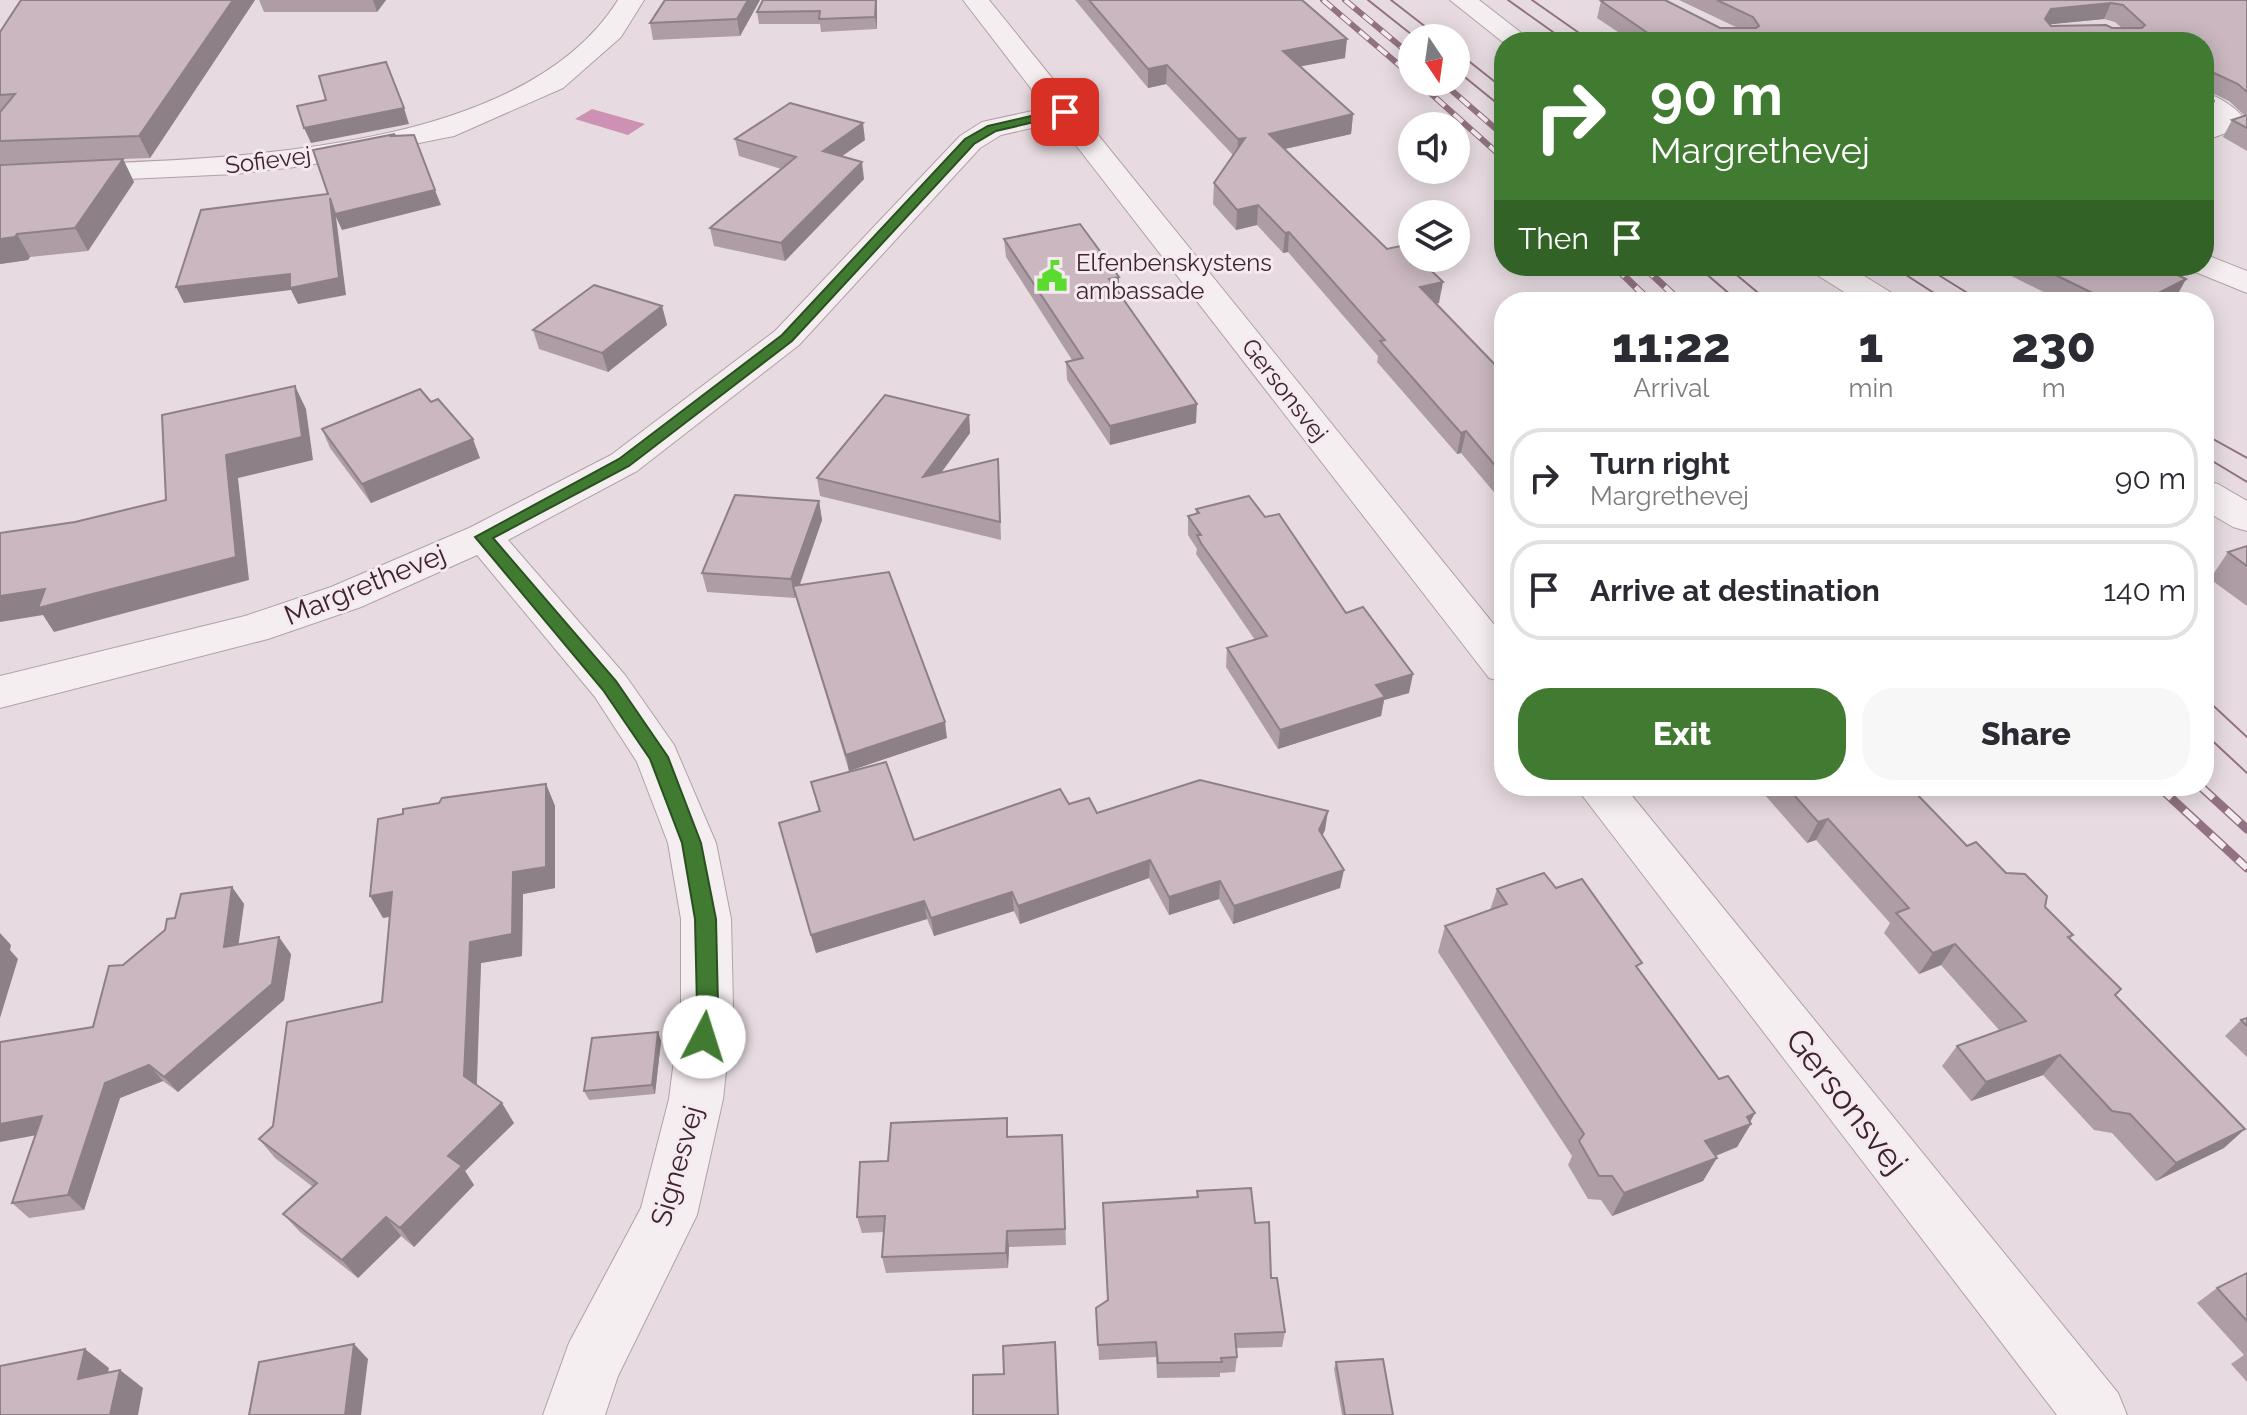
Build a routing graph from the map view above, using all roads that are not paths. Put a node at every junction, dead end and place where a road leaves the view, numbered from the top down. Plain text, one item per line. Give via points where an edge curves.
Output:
1 (631, 0) edge
2 (1463, 0) edge
3 (983, 1) edge
4 (1506, 32) edge
5 (2214, 108) edge
6 (1065, 112) junction
7 (2214, 128) edge
8 (0, 176) edge
9 (2214, 268) edge
10 (1841, 276) edge
11 (2247, 283) edge
12 (1867, 292) edge
13 (2214, 499) edge
14 (2247, 518) edge
15 (483, 537) junction
16 (1494, 654) edge
17 (0, 692) edge
18 (1606, 796) edge
19 (574, 1415) edge
20 (2096, 1415) edge

1 - 8 street, Sofievej via 612,31 553,82 444,130 235,165
2 - 4 street
3 - 6 street, Gersonsvej
5 - 7 street via 2232,121
6 - 15 street, Margrethevej via 992,128 970,142 787,338 624,463
6 - 16 street, Gersonsvej
9 - 11 street
10 - 12 street
13 - 14 street
15 - 17 street, Margrethevej via 346,597 253,629
15 - 19 street, Signesvej via 610,686 658,757 692,843 706,919 707,1006 696,1099 668,1215 591,1365
18 - 20 street, Gersonsvej

